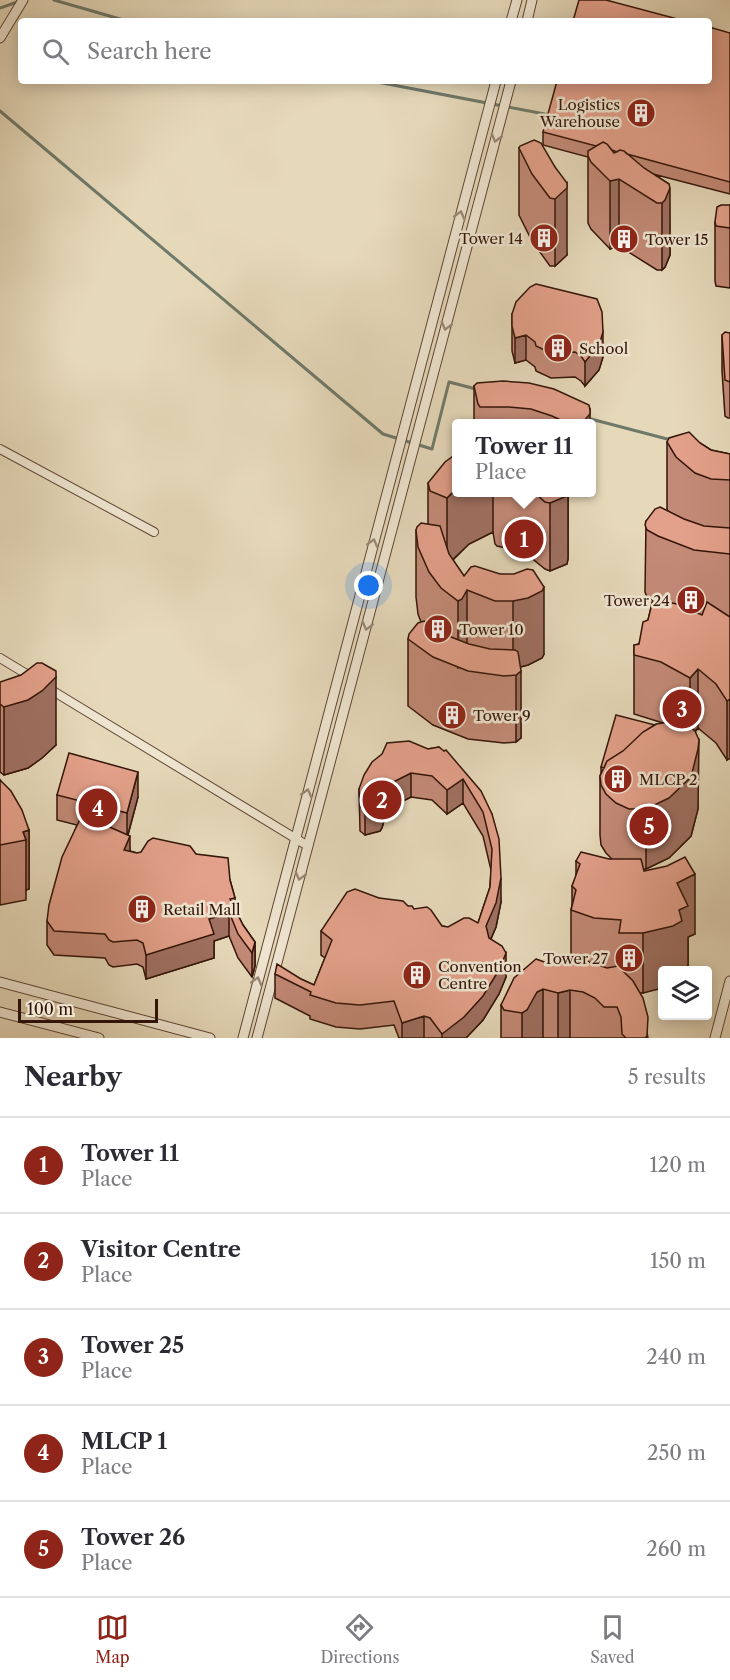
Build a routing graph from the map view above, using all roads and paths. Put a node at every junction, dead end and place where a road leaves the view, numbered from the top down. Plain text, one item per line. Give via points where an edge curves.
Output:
1 (23, 0) edge
2 (517, 0) edge
3 (532, 0) edge
4 (513, 18) edge
5 (528, 18) edge
6 (0, 38) edge
7 (495, 84) edge
8 (510, 84) edge
9 (0, 449) edge
10 (154, 532) dead end
11 (0, 658) edge
12 (295, 839) junction
13 (308, 846) junction
14 (730, 981) edge
15 (0, 982) edge
16 (0, 1012) edge
17 (99, 1038) edge
18 (210, 1038) edge
19 (243, 1038) edge
20 (257, 1038) edge
21 (715, 1038) edge

1 - 6 street
2 - 4 street
3 - 5 street
12 -> 7 street
8 -> 13 street
9 - 10 street
11 - 12 street
12 - 13 street
19 -> 12 street
13 -> 20 street
14 - 21 street
15 - 18 street
16 - 17 street

